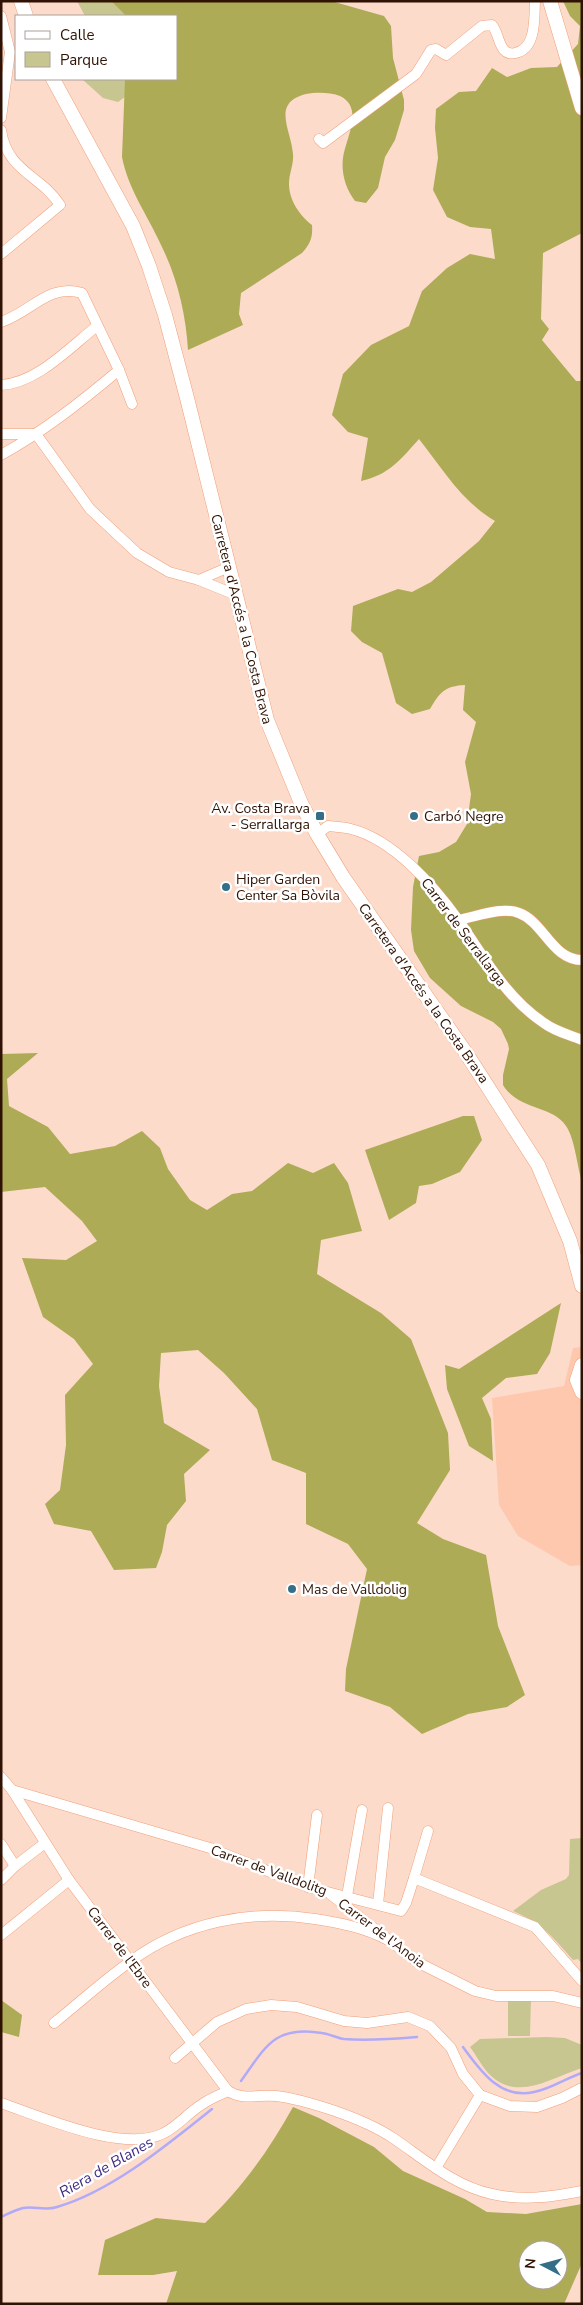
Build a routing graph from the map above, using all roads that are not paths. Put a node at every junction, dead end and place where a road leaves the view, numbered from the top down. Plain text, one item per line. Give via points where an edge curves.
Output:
1 (21, 1) edge
2 (535, 1) edge
3 (550, 1) edge
4 (26, 15) edge
5 (1, 16) edge
6 (13, 63) edge
7 (54, 80) edge
8 (582, 108) edge
9 (1, 118) edge
10 (1, 130) edge
11 (319, 139) dead end
12 (1, 254) edge
13 (1, 322) edge
14 (97, 326) junction
15 (119, 370) junction
16 (1, 385) edge
17 (132, 404) dead end
18 (1, 434) edge
19 (36, 434) junction
20 (1, 455) edge
21 (229, 567) junction
22 (199, 580) junction
23 (236, 595) junction
24 (317, 834) junction
25 (458, 920) junction
26 (582, 960) edge
27 (582, 1040) edge
28 (582, 1286) edge
29 (582, 1365) edge
30 (582, 1392) edge
31 (1, 1777) edge
32 (12, 1790) junction
33 (388, 1808) dead end
34 (362, 1810) dead end
35 (318, 1815) dead end
36 (428, 1831) dead end
37 (45, 1843) junction
38 (1, 1844) edge
39 (1, 1862) edge
40 (15, 1866) junction
41 (414, 1878) junction
42 (1, 1880) edge
43 (69, 1880) junction
44 (308, 1886) junction
45 (328, 1892) junction
46 (347, 1896) junction
47 (378, 1904) junction
48 (1, 1935) edge
49 (388, 1940) junction
50 (131, 1961) junction
51 (582, 1980) edge
52 (582, 2003) edge
53 (54, 2023) dead end
54 (192, 2043) junction
55 (175, 2058) dead end
56 (582, 2088) edge
57 (233, 2094) junction
58 (480, 2095) junction
59 (1, 2104) edge
60 (436, 2168) junction
61 (582, 2191) edge

1 - 4 main road
2 - 11 street via 532,38 522,50 507,52 492,25 482,26 446,55 436,49 431,50 416,74 323,143
3 - 8 main road
5 - 6 street
6 - 9 street
7 - 21 main road, Carretera d'Accés a la Costa Brava via 133,226 149,266 182,379
10 - 12 street via 3,144 11,159 60,205
13 - 14 street via 52,294 69,289 82,293
14 - 15 street
14 - 16 street via 36,375
15 - 17 street
15 - 19 street
18 - 19 street
19 - 20 street
19 - 22 street via 90,509 137,553 168,572
21 - 22 street
21 - 23 main road, Carretera d'Accés a la Costa Brava
22 - 23 street
23 - 24 main road, Carretera d'Accés a la Costa Brava via 266,720
24 - 25 street, Carrer de Serrallarga via 328,826 352,829 382,843 417,871
24 - 28 main road, Carretera d'Accés a la Costa Brava via 343,877 505,1110 538,1165 570,1241
25 - 26 street via 500,911 518,912 530,920 556,949 573,960
25 - 27 street, Carrer de Serrallarga via 495,975 526,1008 544,1024
29 - 30 main road via 577,1376
31 - 32 street
32 - 37 street, Carrer de l'Ebre
32 - 44 street, Carrer de Valldolitg via 210,1848
33 - 47 street
34 - 46 street
35 - 44 street
36 - 41 street
37 - 40 street
37 - 43 street, Carrer de l'Ebre
38 - 40 street
39 - 40 street via 7,1861
40 - 42 street
41 - 47 street, Carrer de Valldolitg via 401,1911
41 - 51 street via 535,1927
43 - 48 street
43 - 50 street, Carrer de l'Ebre
44 - 45 street, Carrer de Valldolitg
45 - 46 street, Carrer de Valldolitg
45 - 49 street, Carrer de l'Anoia
46 - 47 street, Carrer de Valldolitg
49 - 50 street via 370,1930 332,1922 294,1916 254,1915 220,1920 186,1932 154,1946
49 - 52 street, Carrer de l'Anoia via 417,1962 475,1991 496,1996 553,1996
50 - 53 street
50 - 54 street, Carrer de l'Ebre
54 - 55 street
54 - 57 street, Carrer de l'Ebre
54 - 58 street via 217,2022 246,2009 271,2005 297,2007 344,2021 367,2023 408,2017 430,2026 451,2048 463,2074
56 - 58 street via 537,2107 510,2106
57 - 59 street via 200,2105 165,2133 149,2139 127,2140 100,2136
57 - 60 street via 276,2096 333,2110 391,2137
58 - 60 street
60 - 61 street via 467,2186 491,2194 520,2198 552,2197

